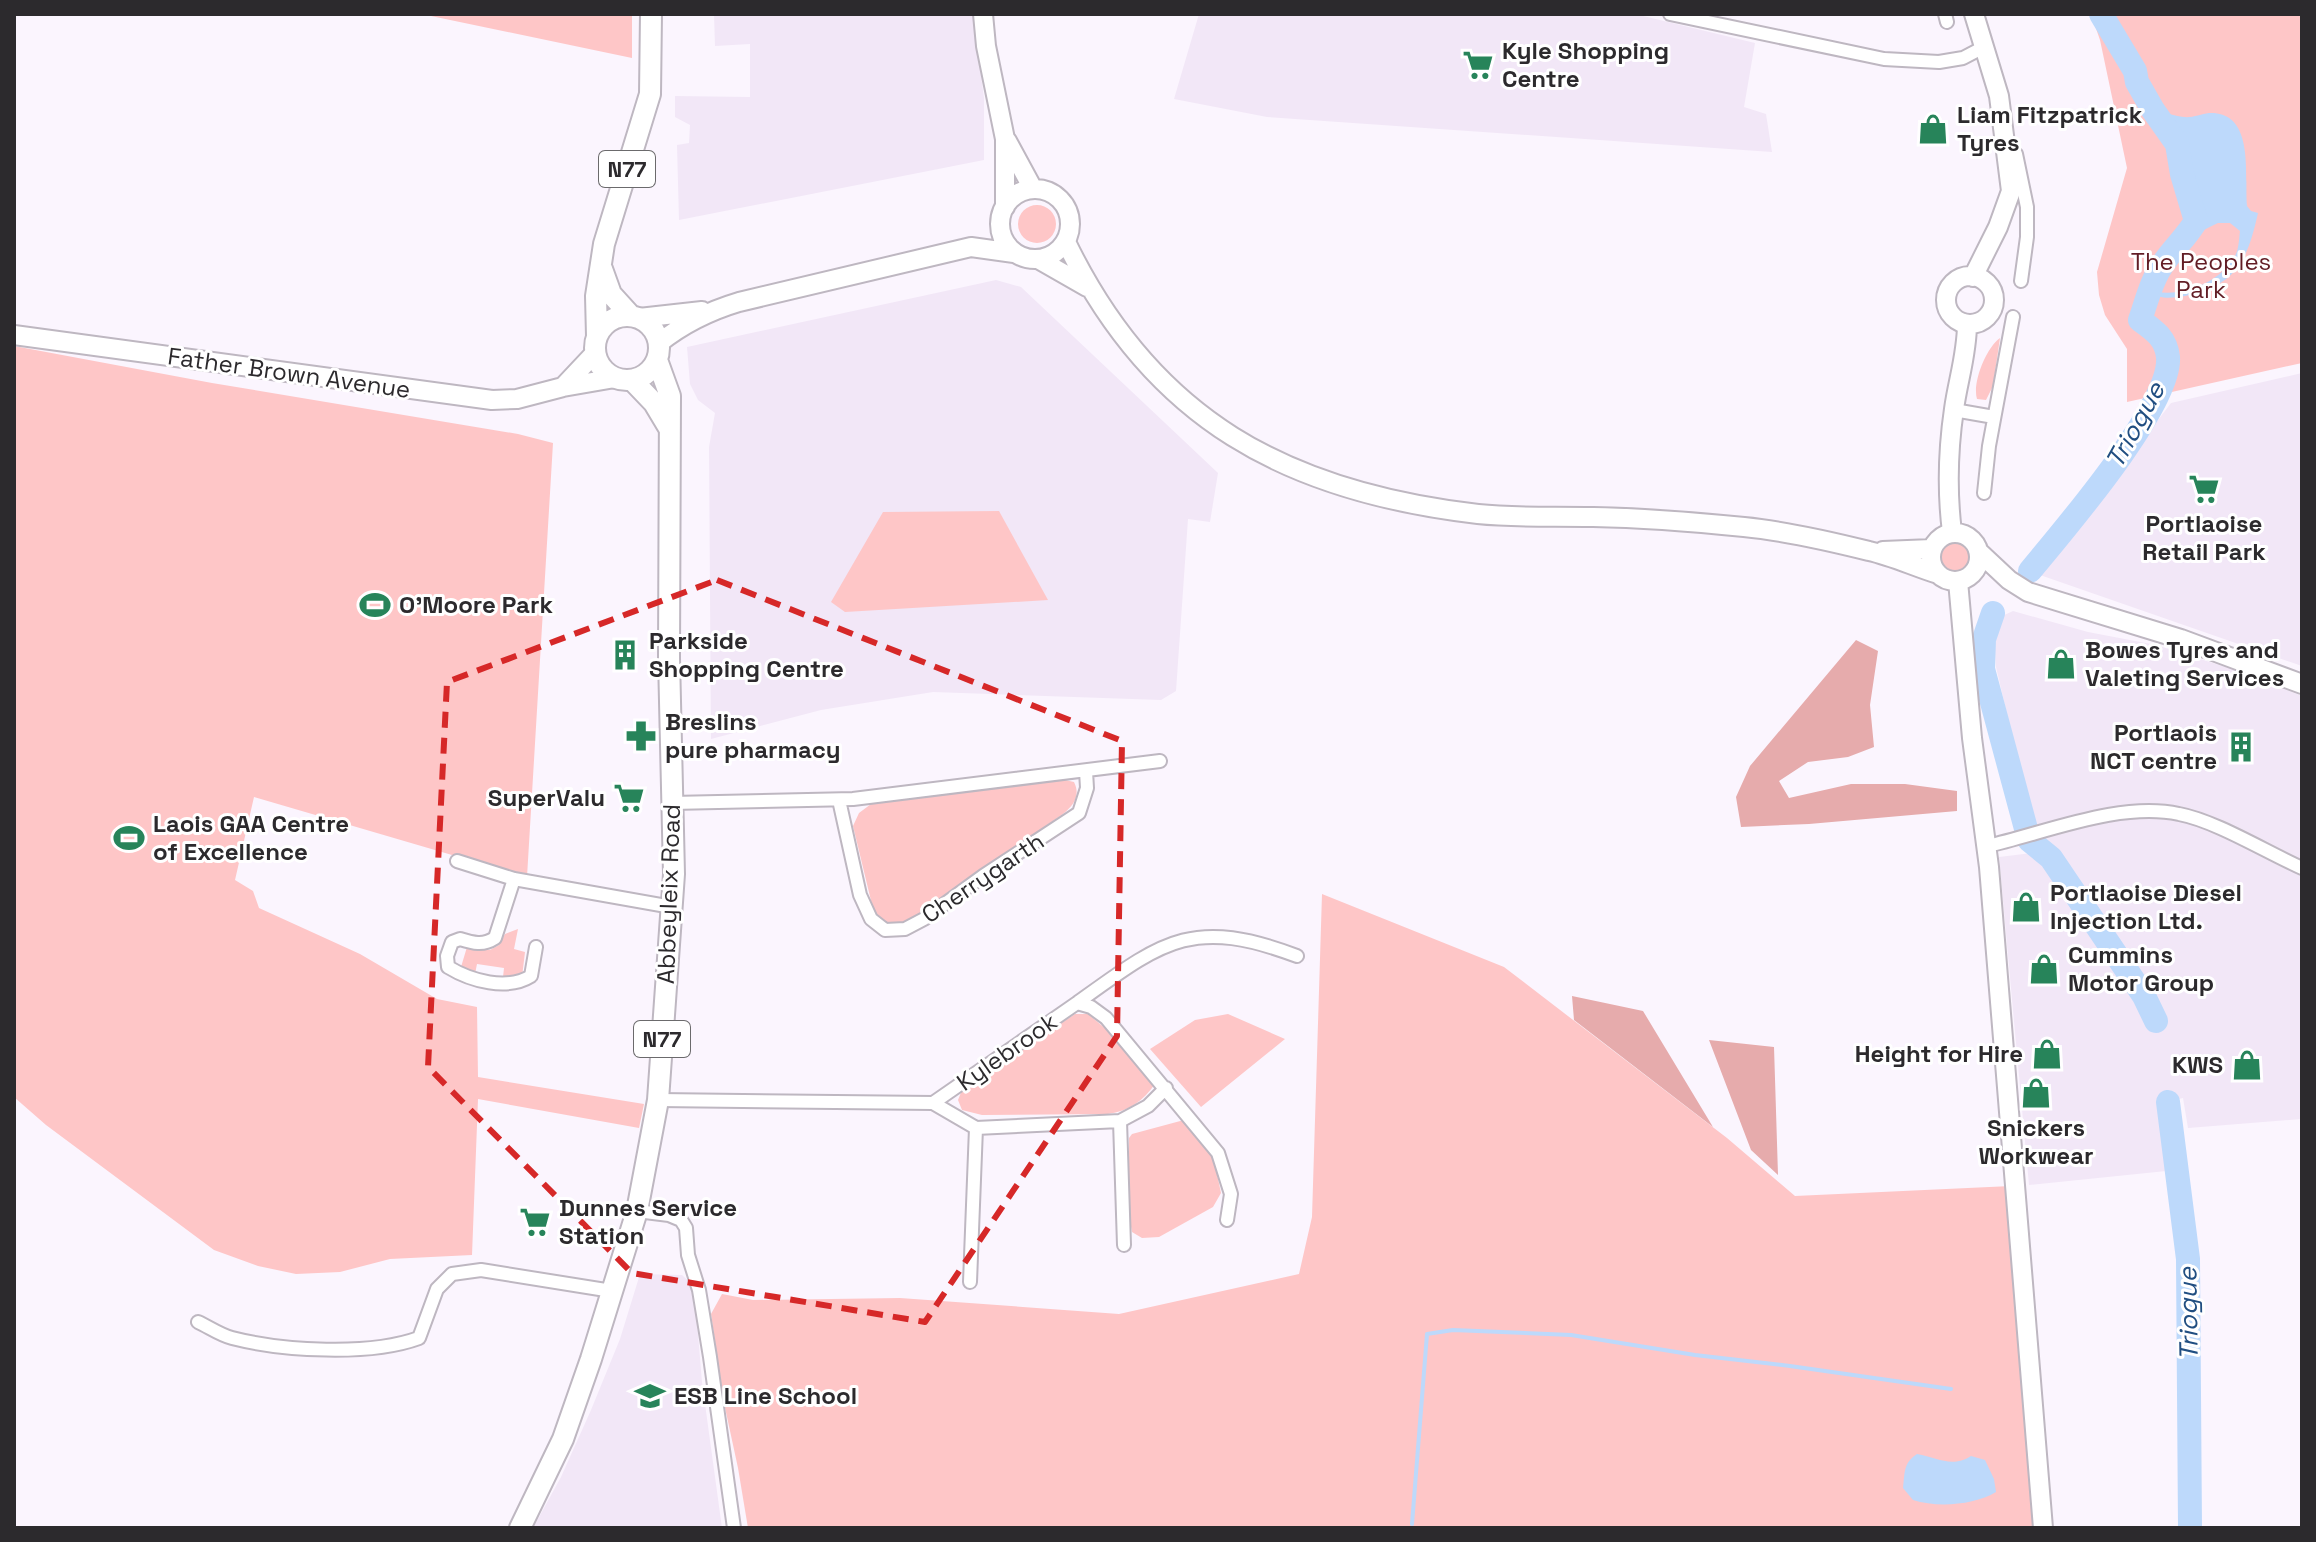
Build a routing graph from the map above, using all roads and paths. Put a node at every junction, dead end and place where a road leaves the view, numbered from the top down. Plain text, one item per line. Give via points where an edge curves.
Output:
1 (651, 14) edge
2 (983, 14) edge
3 (1670, 14) edge
4 (1974, 14) edge
5 (1984, 47) junction
6 (1005, 139) junction
7 (2008, 152) junction
8 (1033, 189) junction
9 (1002, 215) junction
10 (1066, 242) junction
11 (971, 247) junction
12 (1014, 253) junction
13 (1038, 259) junction
14 (602, 269) junction
15 (1973, 277) junction
16 (2021, 281) dead end
17 (1087, 287) junction
18 (713, 310) junction
19 (635, 317) junction
20 (2013, 317) dead end
21 (1967, 324) junction
22 (14, 335) edge
23 (596, 344) junction
24 (658, 352) junction
25 (624, 379) junction
26 (563, 387) junction
27 (1954, 410) junction
28 (1994, 417) junction
29 (669, 428) junction
30 (1984, 493) dead end
31 (1952, 532) junction
32 (1932, 549) junction
33 (1872, 551) junction
34 (1978, 551) junction
35 (1938, 574) junction
36 (1964, 578) junction
37 (2009, 580) junction
38 (2302, 684) edge
39 (1160, 761) dead end
40 (1086, 771) junction
41 (839, 800) junction
42 (672, 803) junction
43 (1987, 846) junction
44 (457, 861) dead end
45 (2302, 868) edge
46 (514, 879) junction
47 (672, 907) junction
48 (536, 947) dead end
49 (1297, 956) dead end
50 (1077, 1003) junction
51 (1166, 1088) junction
52 (658, 1100) junction
53 (933, 1103) junction
54 (1120, 1121) junction
55 (976, 1128) junction
56 (637, 1211) junction
57 (1227, 1220) dead end
58 (1124, 1245) dead end
59 (970, 1282) dead end
60 (612, 1291) junction
61 (198, 1320) dead end
62 (520, 1528) edge
63 (734, 1528) edge
64 (2043, 1528) edge

1 - 14 main road, N77 via 648,103 611,216
2 - 6 main road
3 - 5 street via 1884,59 1939,62
4 - 5 main road
5 - 7 main road
6 - 8 main road
6 - 9 main road
7 - 15 main road via 2011,191
7 - 16 street via 2016,154 2027,207
8 - 9 main road via 1017,195
8 - 10 main road via 1049,192 1067,209 1071,226
9 - 11 main road
9 - 12 main road via 1004,240
10 - 13 main road via 1054,254
10 - 17 main road
11 - 12 main road
11 - 18 main road
12 - 13 main road
13 - 17 main road
14 - 19 main road, N77 via 611,294
14 - 23 main road, N77
15 - 21 main road via 1989,287 1993,306 1986,318
15 - 21 main road via 1954,283 1947,294 1954,319
17 - 33 main road via 1149,368 1196,410 1281,465 1338,487 1481,514 1747,527
18 - 19 main road
18 - 24 main road via 681,326
19 - 23 main road via 614,318 601,329
19 - 24 main road, N77 via 652,328
20 - 28 street
21 - 27 main road
22 - 26 main road, Father Brown Avenue via 460,398 517,399
23 - 25 main road via 602,368
23 - 26 main road
24 - 25 main road via 647,373
24 - 29 main road, Abbeyleix Road / N77 via 670,396
25 - 26 main road, Father Brown Avenue
25 - 29 main road via 654,403
27 - 28 street
27 - 31 main road via 1947,495
28 - 30 street
29 - 42 main road, Abbeyleix Road / N77
31 - 32 main road
31 - 34 main road via 1969,537
32 - 33 main road
32 - 35 main road via 1931,562
33 - 35 main road
34 - 36 main road via 1978,563
34 - 37 main road
35 - 36 main road via 1950,580
36 - 37 main road
36 - 43 main road via 1972,738
37 - 38 main road via 2028,592 2181,639
39 - 40 street
40 - 41 street
40 - 41 street, Cherrygarth via 1079,813 905,929 885,930 871,919 860,895
41 - 42 street
42 - 47 main road, Abbeyleix Road / N77
43 - 45 street via 2152,810 2206,822
43 - 64 main road
44 - 46 street
46 - 47 street
46 - 48 street via 495,938 476,944 452,942 448,967 485,980 523,981 531,976
47 - 52 main road, Abbeyleix Road / N77
49 - 50 street via 1224,935 1180,940 1146,955
50 - 51 street, Kylebrook via 1106,1018
50 - 53 street, Kylebrook
51 - 54 street via 1148,1106
51 - 57 street, Kylebrook via 1218,1153 1231,1194
52 - 53 street, Kylebrook
52 - 56 main road, Abbeyleix Road / N77
53 - 55 street
54 - 55 street
54 - 58 street
55 - 59 street
56 - 60 main road, Abbeyleix Road / N77
56 - 63 street via 669,1215 686,1228
60 - 61 street via 481,1270 452,1274 437,1289 419,1338 375,1347 277,1347 228,1338
60 - 62 main road, Abbeyleix Road / N77 via 563,1439

